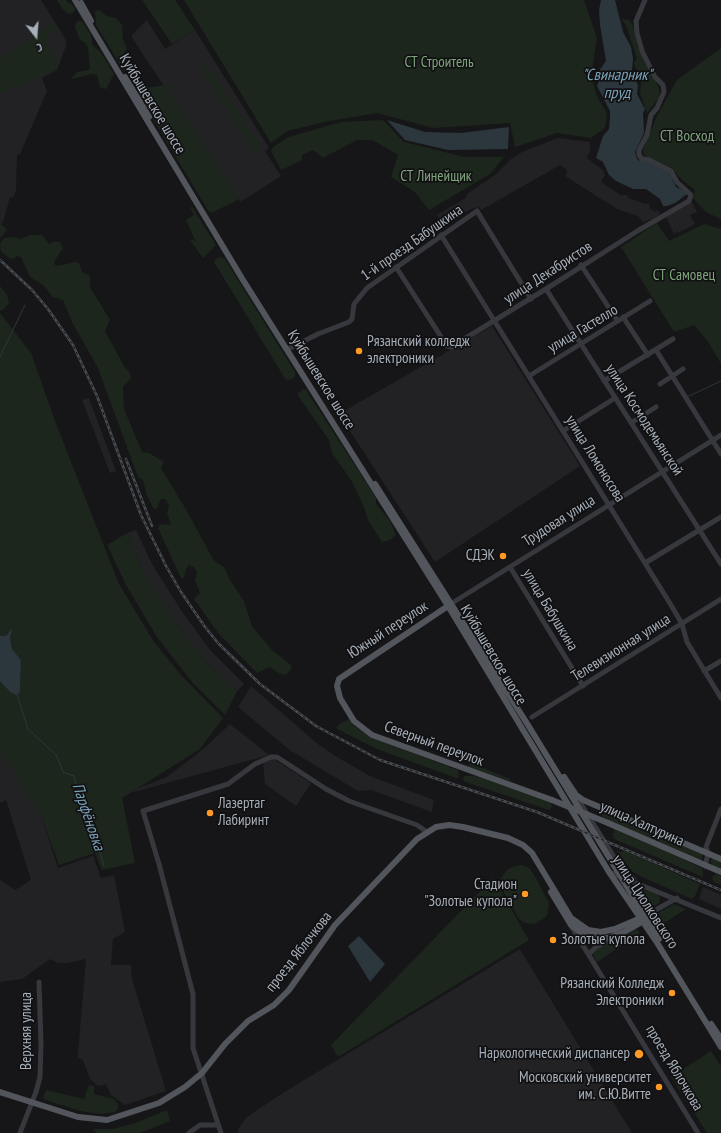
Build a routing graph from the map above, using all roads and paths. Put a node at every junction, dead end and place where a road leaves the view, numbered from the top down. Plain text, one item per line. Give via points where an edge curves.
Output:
1 (74, 0) edge
2 (79, 0) edge
3 (645, 0) edge
4 (441, 236) junction
5 (581, 265) junction
6 (396, 266) junction
7 (546, 289) junction
8 (531, 299) junction
9 (650, 301) dead end
10 (623, 317) junction
11 (617, 320) junction
12 (494, 322) junction
13 (673, 339) dead end
14 (581, 344) junction
15 (290, 348) junction
16 (656, 350) junction
17 (648, 355) junction
18 (682, 369) dead end
19 (529, 376) junction
20 (671, 376) junction
21 (604, 381) junction
22 (660, 384) dead end
23 (615, 398) junction
24 (656, 407) dead end
25 (631, 423) junction
26 (563, 431) junction
27 (721, 435) edge
28 (713, 440) junction
29 (721, 454) edge
30 (662, 471) junction
31 (609, 504) junction
32 (721, 516) edge
33 (700, 529) junction
34 (645, 563) junction
35 (721, 564) edge
36 (510, 566) junction
37 (721, 599) edge
38 (450, 605) junction
39 (682, 624) junction
40 (721, 661) edge
41 (704, 671) junction
42 (339, 679) joint
43 (583, 686) junction
44 (721, 698) edge
45 (532, 716) dead end
46 (528, 726) junction
47 (551, 770) junction
48 (576, 795) junction
49 (552, 800) joint
50 (721, 809) edge
51 (427, 832) junction
52 (708, 854) junction
53 (721, 860) edge
54 (705, 866) junction
55 (609, 872) junction
56 (721, 872) edge
57 (619, 875) junction
58 (636, 881) junction
59 (677, 898) junction
60 (721, 918) edge
61 (642, 919) junction
62 (571, 925) junction
63 (616, 936) junction
64 (589, 954) junction
65 (39, 982) dead end
66 (721, 1040) edge
67 (721, 1047) edge
68 (202, 1074) junction
69 (0, 1092) edge
70 (31, 1102) junction
71 (218, 1125) junction
72 (20, 1133) edge
73 (189, 1133) edge
74 (221, 1133) edge
75 (698, 1133) edge

1 - 38 main road, Куйбышевское шоссе via 243,280
2 - 15 main road, Куйбышевское шоссе
3 - 5 street, улица Декабристов via 636,21 642,51 655,77 663,85 664,92 651,115 639,155 642,159 660,164 671,171 677,182 691,195 689,201
4 - 6 street, 1-й проезд Бабушкина
4 - 8 street, 1-й проезд Бабушкина via 477,211
4 - 12 street, улица Ломоносова
5 - 7 street, улица Декабристов
5 - 11 street
6 - 12 street, улица Декабристов via 447,346 451,347
6 - 15 street, 1-й проезд Бабушкина via 366,288 354,304 352,319 349,322
7 - 8 street, улица Декабристов
7 - 14 street, улица Космодемьянской
8 - 12 street, улица Декабристов
9 - 10 street, улица Гастелло
10 - 11 street, улица Гастелло
10 - 17 street
11 - 14 street, улица Гастелло
12 - 19 street, улица Ломоносова
13 - 16 street
14 - 19 street, улица Гастелло
14 - 21 street, улица Космодемьянской
15 - 38 main road, Куйбышевское шоссе
16 - 17 street
16 - 20 street
17 - 21 street
18 - 20 street
19 - 26 street, улица Ломоносова
20 - 22 street
20 - 28 street
21 - 23 street, улица Космодемьянской
23 - 25 street, улица Космодемьянской
23 - 26 street
24 - 25 street
25 - 30 street, улица Космодемьянской
26 - 31 street, улица Ломоносова
27 - 28 street, Трудовая улица
28 - 29 street
28 - 30 street, Трудовая улица
30 - 31 street, Трудовая улица
30 - 33 street, улица Космодемьянской
31 - 34 street, улица Ломоносова
31 - 36 street, Трудовая улица
32 - 33 street
33 - 34 street
33 - 35 street, улица Космодемьянской
34 - 39 street, улица Ломоносова
36 - 38 street, Трудовая улица
36 - 43 street, улица Бабушкина
37 - 39 street, Телевизионная улица
38 - 42 main road, Южный переулок
38 - 46 main road, Куйбышевское шоссе
38 - 47 main road, Куйбышевское шоссе
39 - 41 street, улица Ломоносова via 687,642
39 - 43 street, Телевизионная улица
40 - 41 street
41 - 44 street, улица Ломоносова
42 - 49 main road, Северный переулок via 338,692 347,710 354,721 372,735
43 - 45 street, Телевизионная улица
46 - 47 main road, Куйбышевское шоссе
46 - 48 main road, Куйбышевское шоссе
47 - 55 main road, улица Циолковского
47 - 57 main road, улица Циолковского
48 - 52 main road, улица Халтурина
48 - 58 street, Куйбышевское шоссе via 619,865
49 - 54 main road, улица Халтурина, bridge
50 - 52 street via 706,847
51 - 61 main road, проезд Яблочкова via 443,826 456,826 508,838 523,845 532,853 571,918 588,930 601,932
51 - 62 main road, проезд Яблочкова via 440,829 459,830 521,848 531,859
51 - 68 main road, проезд Яблочкова via 417,839 335,925 289,990 274,1005 248,1021
51 - 68 street via 417,825 350,801 326,789 277,757 255,764 228,784 143,811 193,994 194,1048
52 - 53 main road, улица Халтурина
52 - 54 street
54 - 56 main road, улица Халтурина
55 - 57 street
55 - 61 main road, улица Циолковского
57 - 58 street
57 - 61 main road, улица Циолковского
58 - 59 street
59 - 60 street
59 - 61 street
61 - 63 main road, проезд Яблочкова
61 - 66 main road, улица Циолковского
61 - 67 main road, улица Циолковского
62 - 63 main road, проезд Яблочкова via 579,933 594,938
62 - 64 street, проезд Яблочкова
63 - 64 street, проезд Яблочкова
64 - 75 street, проезд Яблочкова
65 - 70 street, Верхняя улица via 42,1061 40,1077
68 - 70 main road, проезд Яблочкова via 159,1103 107,1120 78,1117
68 - 71 street
69 - 70 main road, проезд Яблочкова
70 - 72 street, Верхняя улица
71 - 73 street via 200,1125
71 - 74 street

